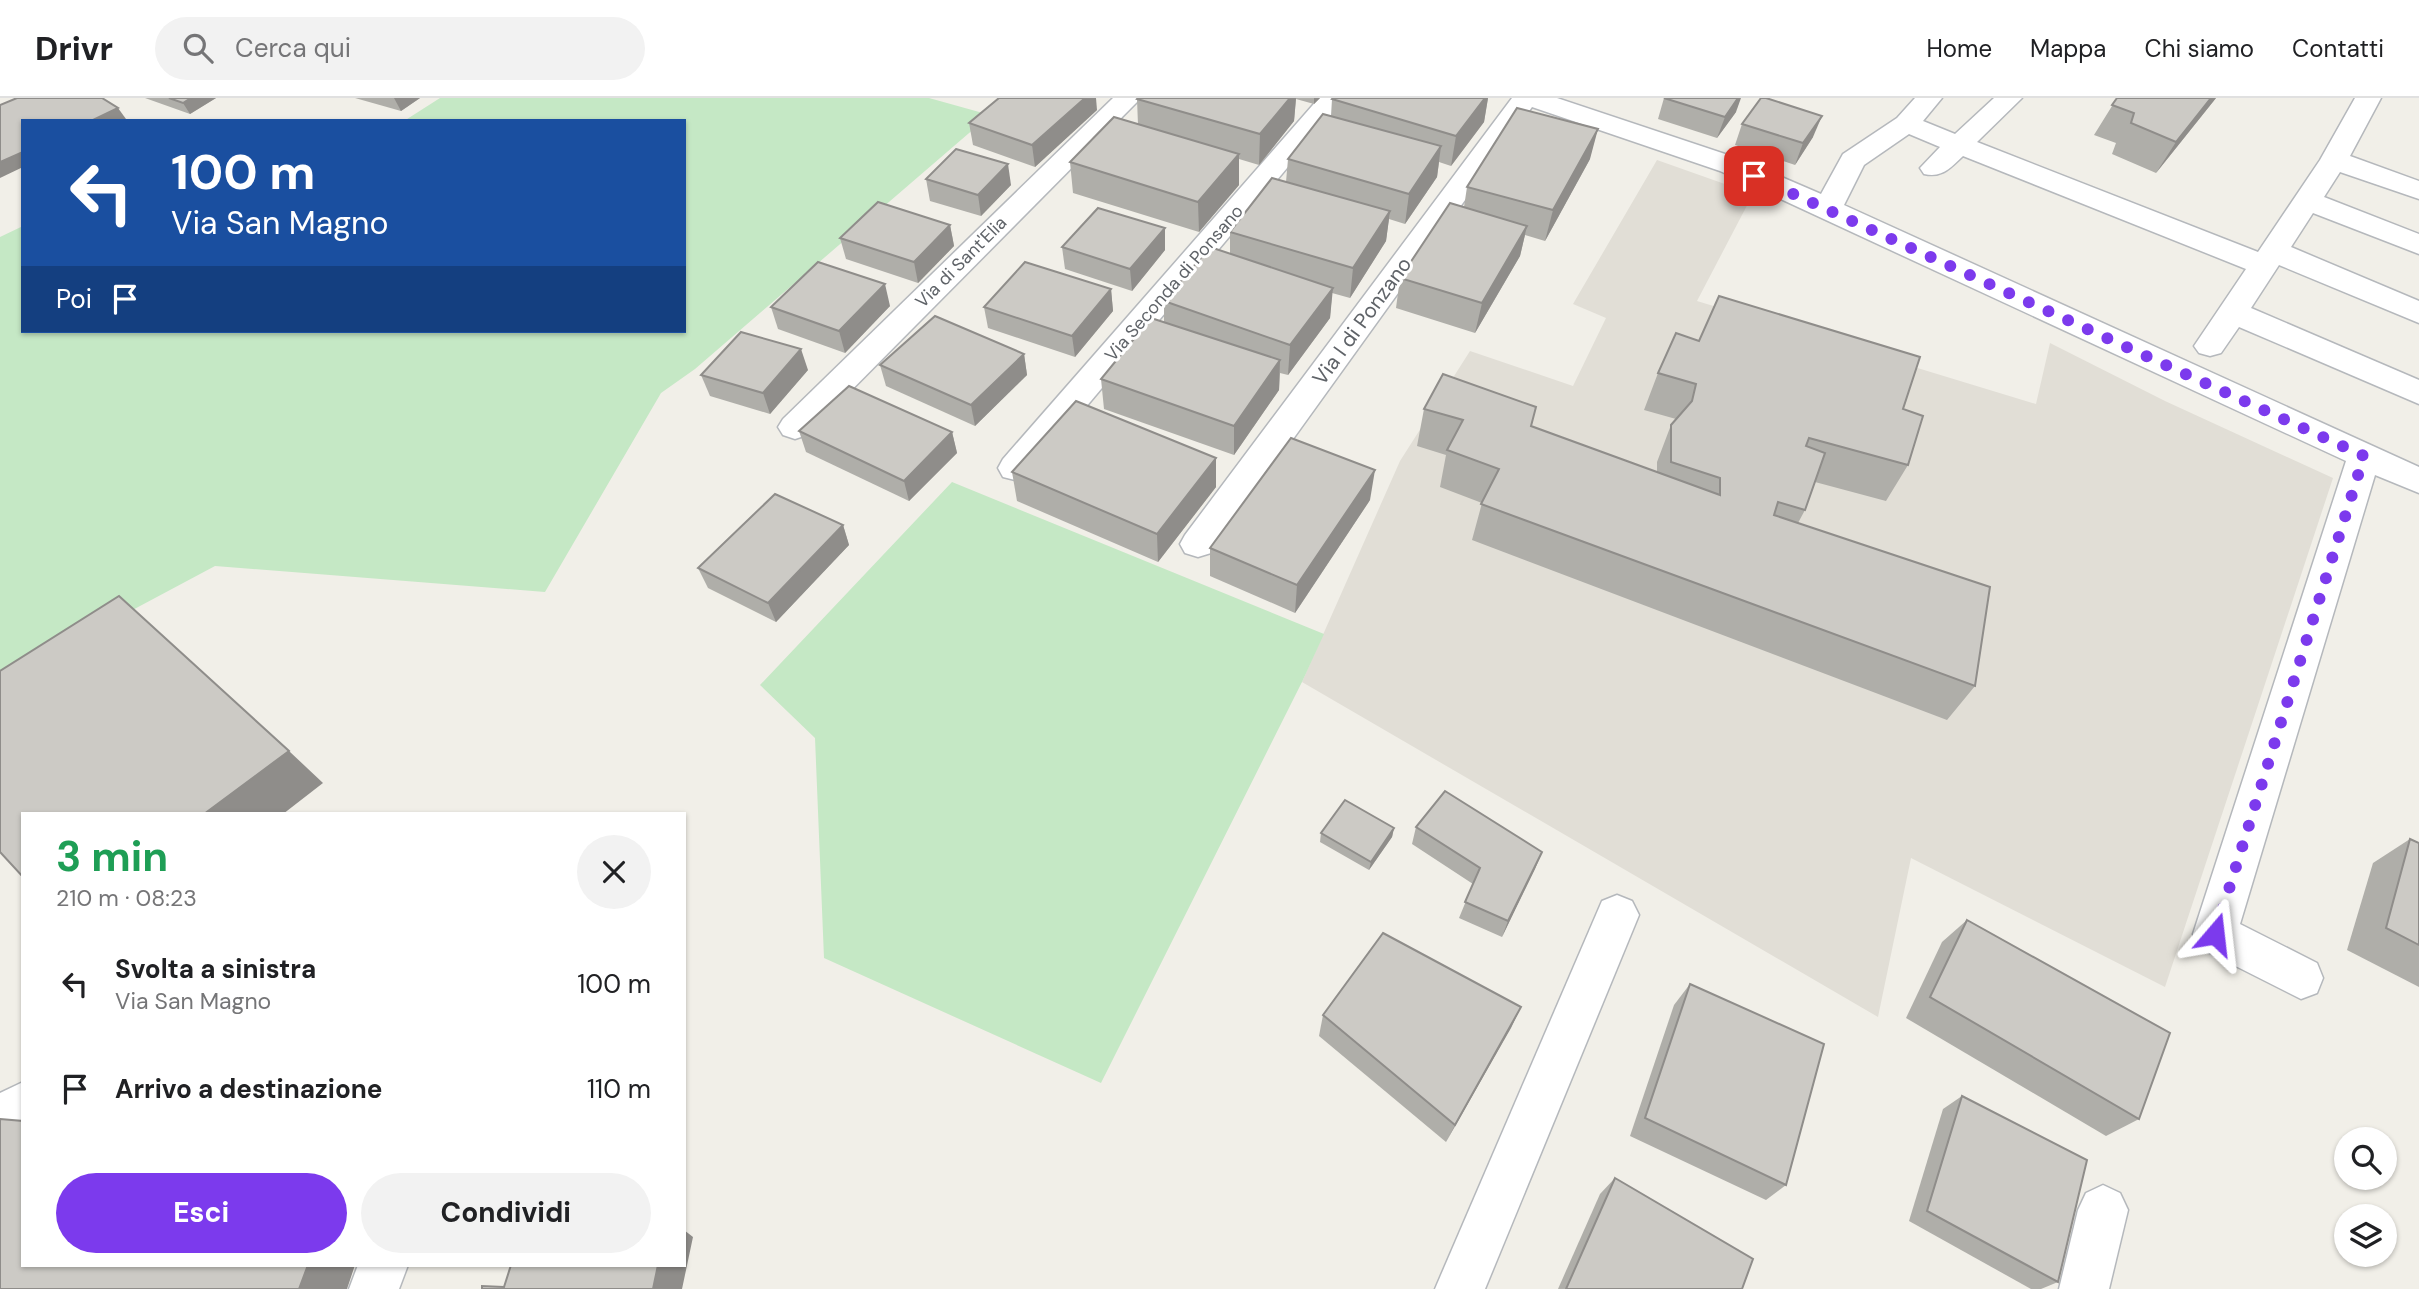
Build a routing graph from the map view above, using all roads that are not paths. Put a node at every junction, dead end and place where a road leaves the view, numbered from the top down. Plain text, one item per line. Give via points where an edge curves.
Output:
1 (1128, 98) edge
2 (1333, 98) edge
3 (1525, 98) edge
4 (1531, 98) edge
5 (1929, 98) edge
6 (2009, 98) edge
7 (2368, 98) edge
8 (1906, 124) junction
9 (1959, 145) junction
10 (2334, 160) junction
11 (1934, 168) dead end
12 (2419, 191) edge
13 (2306, 200) junction
14 (1828, 208) junction
15 (2419, 245) edge
16 (2268, 258) junction
17 (2232, 312) junction
18 (2419, 313) edge
19 (2210, 346) dead end
20 (2185, 374) junction
21 (2419, 393) edge
22 (2165, 401) dead end
23 (795, 427) dead end
24 (2364, 456) junction
25 (1015, 468) edge
26 (2419, 481) edge
27 (1198, 544) dead end
28 (1617, 915) dead end
29 (2301, 978) dead end
30 (21, 1106) edge
31 (0, 1122) edge
32 (2103, 1210) dead end
33 (382, 1267) edge
34 (374, 1289) edge
35 (1460, 1289) edge
36 (2084, 1289) edge

1 - 23 street, Via di Sant'Elia
2 - 25 street, Via Seconda di Ponsano
3 - 27 street, Via I di Ponzano
4 - 14 street via 1723,173
5 - 8 street
6 - 9 street
7 - 10 street
8 - 9 street
8 - 14 street via 1853,160
9 - 11 street
9 - 16 street
10 - 12 street
10 - 13 street
13 - 15 street
13 - 16 street
14 - 20 street
16 - 17 street
16 - 18 street
17 - 19 street
17 - 21 street
20 - 22 street
20 - 24 street
24 - 26 street
24 - 29 street via 2215,934
28 - 35 street
30 - 31 street
32 - 36 street
33 - 34 street

